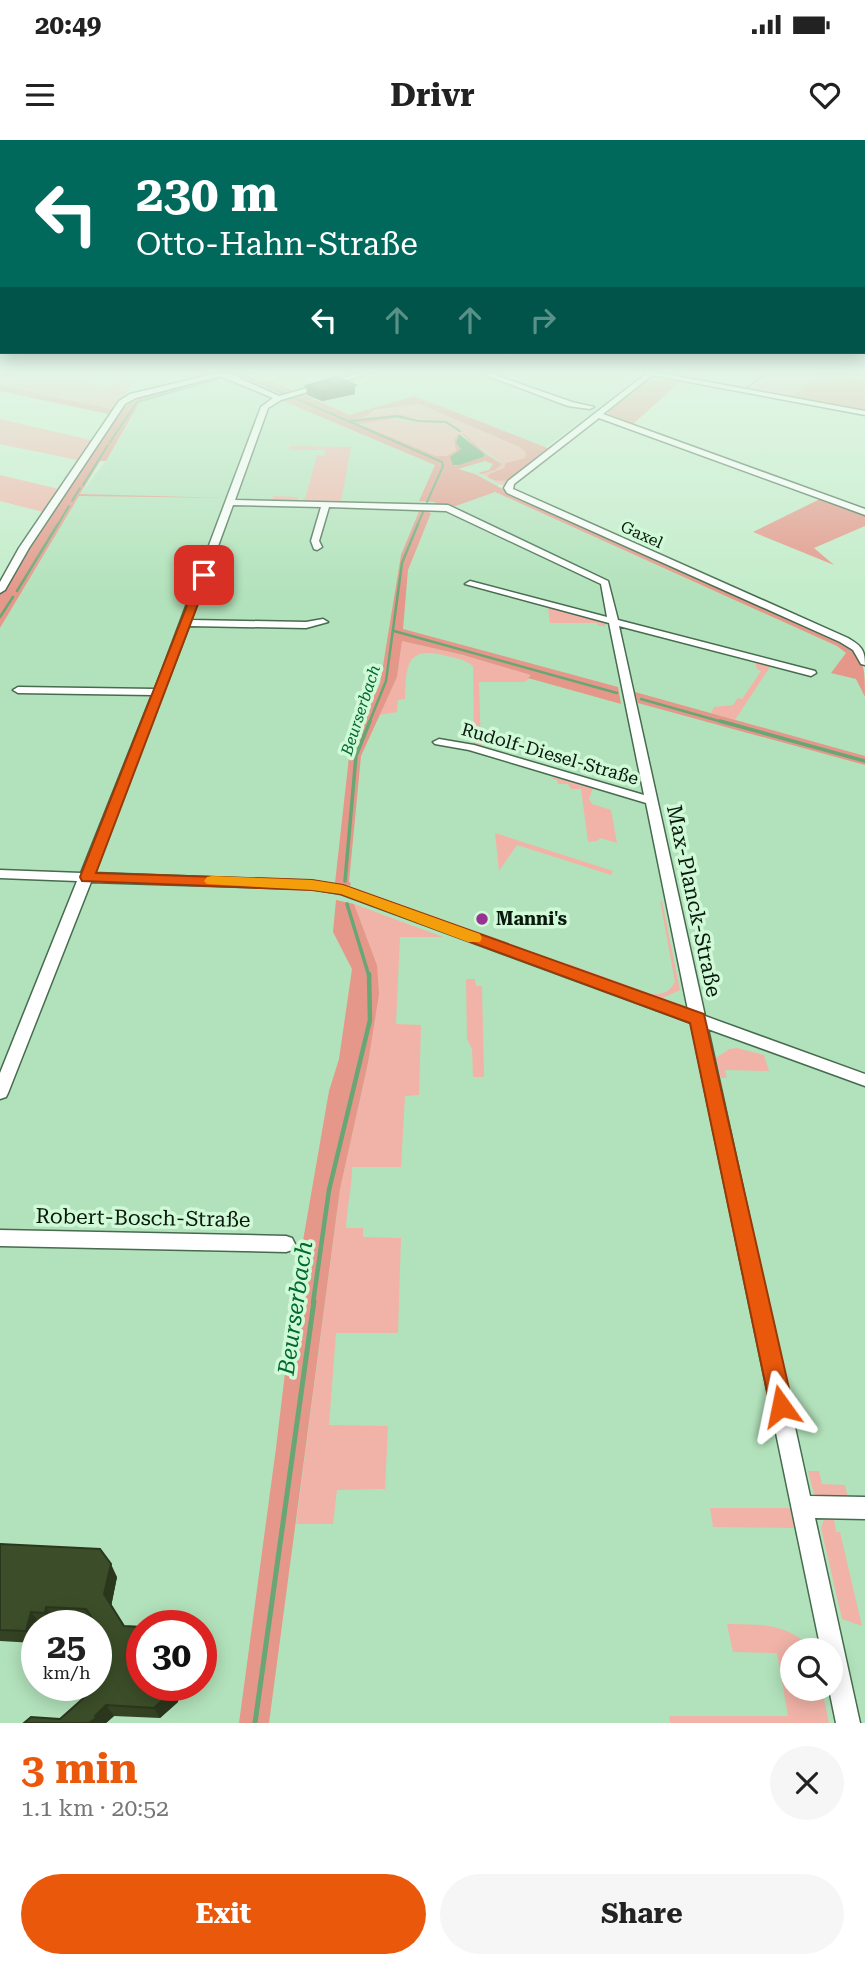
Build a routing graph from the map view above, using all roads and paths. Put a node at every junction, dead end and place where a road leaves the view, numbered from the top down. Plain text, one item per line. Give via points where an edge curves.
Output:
1 (92, 447) edge
2 (251, 447) edge
3 (552, 447) edge
4 (689, 447) edge
5 (232, 502) junction
6 (326, 504) junction
7 (865, 512) edge
8 (317, 547) dead end
9 (470, 584) dead end
10 (0, 590) edge
11 (612, 621) junction
12 (323, 622) dead end
13 (186, 623) junction
14 (865, 662) edge
15 (810, 673) dead end
16 (18, 691) dead end
17 (159, 692) junction
18 (439, 742) dead end
19 (652, 801) junction
20 (0, 874) edge
21 (87, 877) junction
22 (698, 1019) junction
23 (865, 1080) edge
24 (0, 1093) edge
25 (0, 1238) edge
26 (286, 1244) dead end
27 (803, 1507) junction
28 (865, 1508) edge
29 (848, 1723) edge

1 - 10 street
2 - 5 street
3 - 14 street, Gaxel via 511,483 510,491 844,640 857,648
4 - 7 street
5 - 6 street, Max-Planck-Straße
5 - 13 street
6 - 8 street
6 - 11 street, Max-Planck-Straße via 453,510 600,579 606,586
9 - 11 street
11 - 15 street
11 - 19 street, Max-Planck-Straße
12 - 13 street
13 - 17 street
16 - 17 street
17 - 21 street
18 - 19 street, Rudolf-Diesel-Straße
19 - 22 street, Max-Planck-Straße
20 - 21 street
21 - 22 street via 343,890
21 - 24 street
22 - 23 street
22 - 27 street, Max-Planck-Straße
25 - 26 street, Robert-Bosch-Straße
27 - 28 street
27 - 29 street, Max-Planck-Straße

